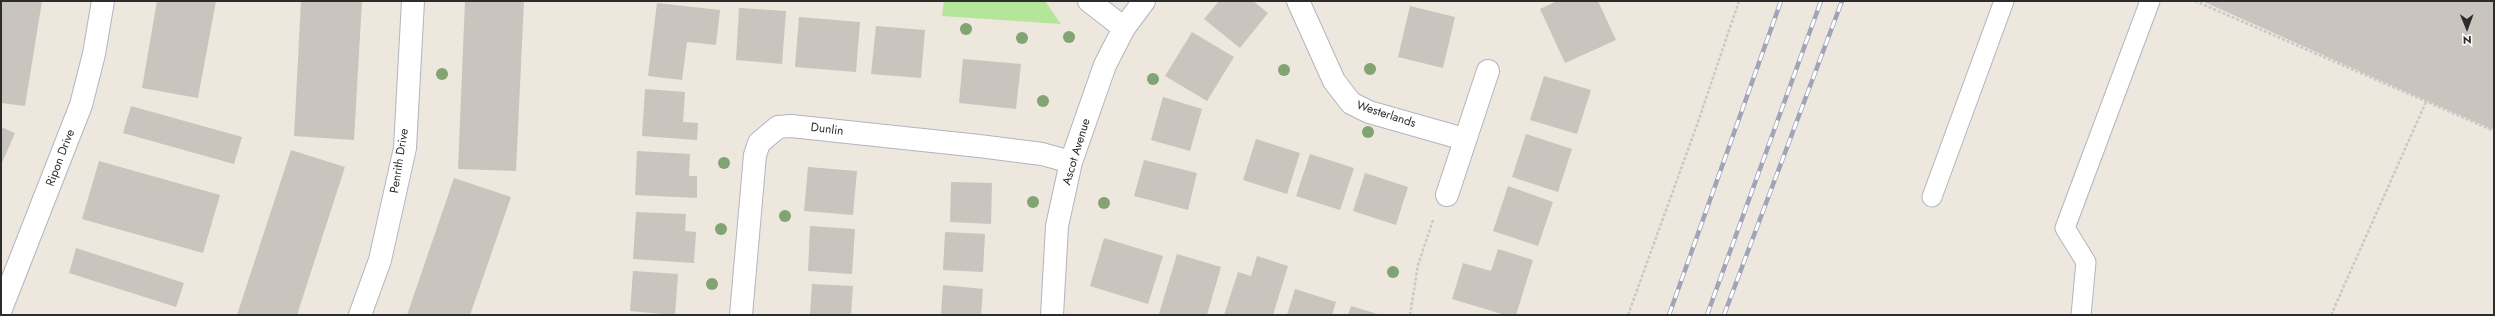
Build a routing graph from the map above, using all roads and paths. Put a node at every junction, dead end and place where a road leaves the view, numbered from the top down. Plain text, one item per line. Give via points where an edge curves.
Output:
1 (103, 1) edge
2 (413, 1) edge
3 (1089, 1) edge
4 (1144, 1) edge
5 (1298, 1) edge
6 (1739, 1) edge
7 (2004, 1) edge
8 (2150, 1) edge
9 (2195, 1) edge
10 (1124, 28) junction
11 (1488, 71) dead end
12 (2426, 102) junction
13 (2494, 132) edge
14 (1464, 139) junction
15 (1071, 162) junction
16 (1447, 195) joint
17 (1932, 197) dead end
18 (1, 309) edge
19 (360, 315) edge
20 (741, 315) edge
21 (1052, 315) edge
22 (1410, 315) edge
23 (1628, 315) edge
24 (2081, 315) edge
25 (2331, 315) edge

1 - 18 street, Ripon Drive via 94,54 81,106
2 - 19 street, Penrith Drive via 405,148 380,260
3 - 10 street
4 - 10 street, Ascot Avenue
5 - 14 street, Westerlands via 1334,81 1351,103 1369,112
6 - 23 path
7 - 17 lane
8 - 24 lane via 2065,228 2086,262
9 - 12 path
10 - 15 street, Ascot Avenue via 1105,65
11 - 14 street
12 - 13 path
12 - 25 path
14 - 16 street
15 - 20 street, Dunlin via 1042,154 979,146 791,126 778,127 759,143 755,155
15 - 21 street, Ascot Avenue via 1057,226
16 - 22 path via 1433,221 1418,265

